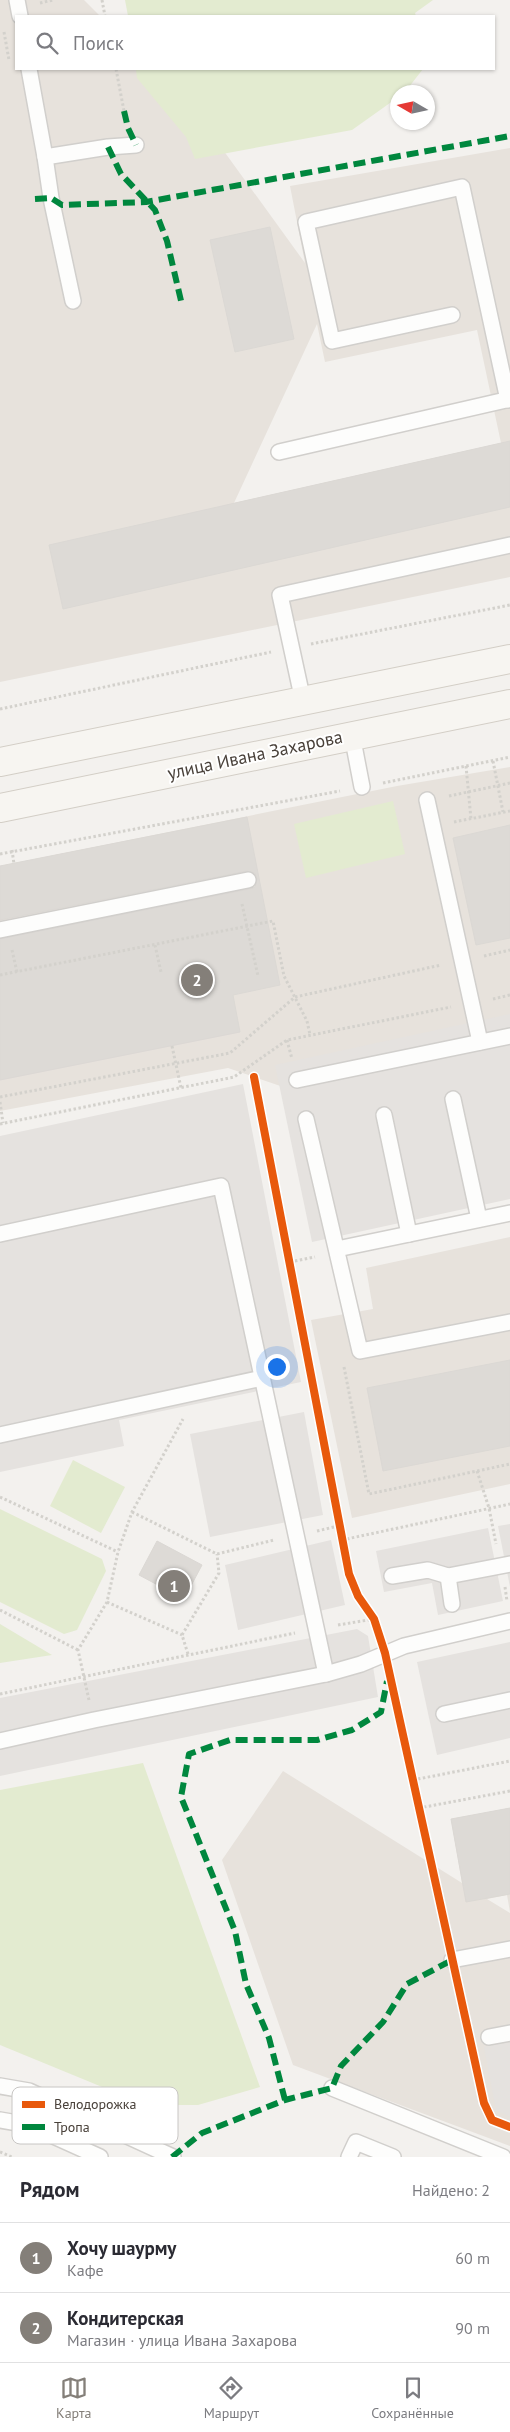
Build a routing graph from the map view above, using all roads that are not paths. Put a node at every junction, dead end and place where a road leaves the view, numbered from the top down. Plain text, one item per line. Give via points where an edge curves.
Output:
1 (17, 0) edge
2 (20, 15) edge
3 (29, 70) edge
4 (136, 145) dead end
5 (46, 158) junction
6 (73, 301) dead end
7 (452, 315) dead end
8 (509, 400) edge
9 (279, 452) dead end
10 (510, 545) edge
11 (510, 659) edge
12 (302, 701) junction
13 (510, 704) edge
14 (352, 735) junction
15 (0, 762) edge
16 (362, 787) road end
17 (428, 800) road end
18 (0, 808) edge
19 (242, 881) road end
20 (3, 927) edge
21 (510, 1036) edge
22 (480, 1042) junction
23 (297, 1080) dead end
24 (453, 1099) dead end
25 (384, 1115) dead end
26 (306, 1119) dead end
27 (510, 1213) edge
28 (479, 1219) junction
29 (0, 1234) edge
30 (409, 1234) junction
31 (337, 1249) junction
32 (510, 1322) edge
33 (262, 1378) junction
34 (0, 1435) edge
35 (505, 1565) edge
36 (392, 1576) dead end
37 (448, 1576) junction
38 (452, 1604) dead end
39 (510, 1621) edge
40 (326, 1674) junction
41 (510, 1700) edge
42 (444, 1714) dead end
43 (0, 1741) edge
44 (510, 1949) edge
45 (452, 1960) road end
46 (510, 2033) edge
47 (489, 2037) dead end
48 (332, 2088) dead end
49 (71, 2144) edge
50 (145, 2144) edge
51 (100, 2157) edge
52 (173, 2157) edge
53 (349, 2157) edge
54 (392, 2157) edge
55 (503, 2157) edge

1 - 2 lane
3 - 5 lane
4 - 5 lane
5 - 6 lane via 51,198
7 - 8 lane via 332,341 306,222 462,188
8 - 9 lane
10 - 12 lane via 280,595
11 - 12 main road
12 - 15 main road
13 - 14 main road, улица Ивана Захарова
14 - 16 lane
14 - 18 main road, улица Ивана Захарова
17 - 22 lane
19 - 20 lane
21 - 22 lane
22 - 23 lane
24 - 28 lane
25 - 30 lane
26 - 31 lane
27 - 28 lane
28 - 30 lane
29 - 33 lane via 221,1186
30 - 31 lane
31 - 32 lane via 360,1350
33 - 34 lane
33 - 40 lane
35 - 37 lane
36 - 37 lane via 428,1570
37 - 38 lane
39 - 40 lane via 404,1646
40 - 43 lane
41 - 42 lane
44 - 45 lane
46 - 47 lane
48 - 55 lane
49 - 51 lane
50 - 52 lane
53 - 54 lane via 356,2142

